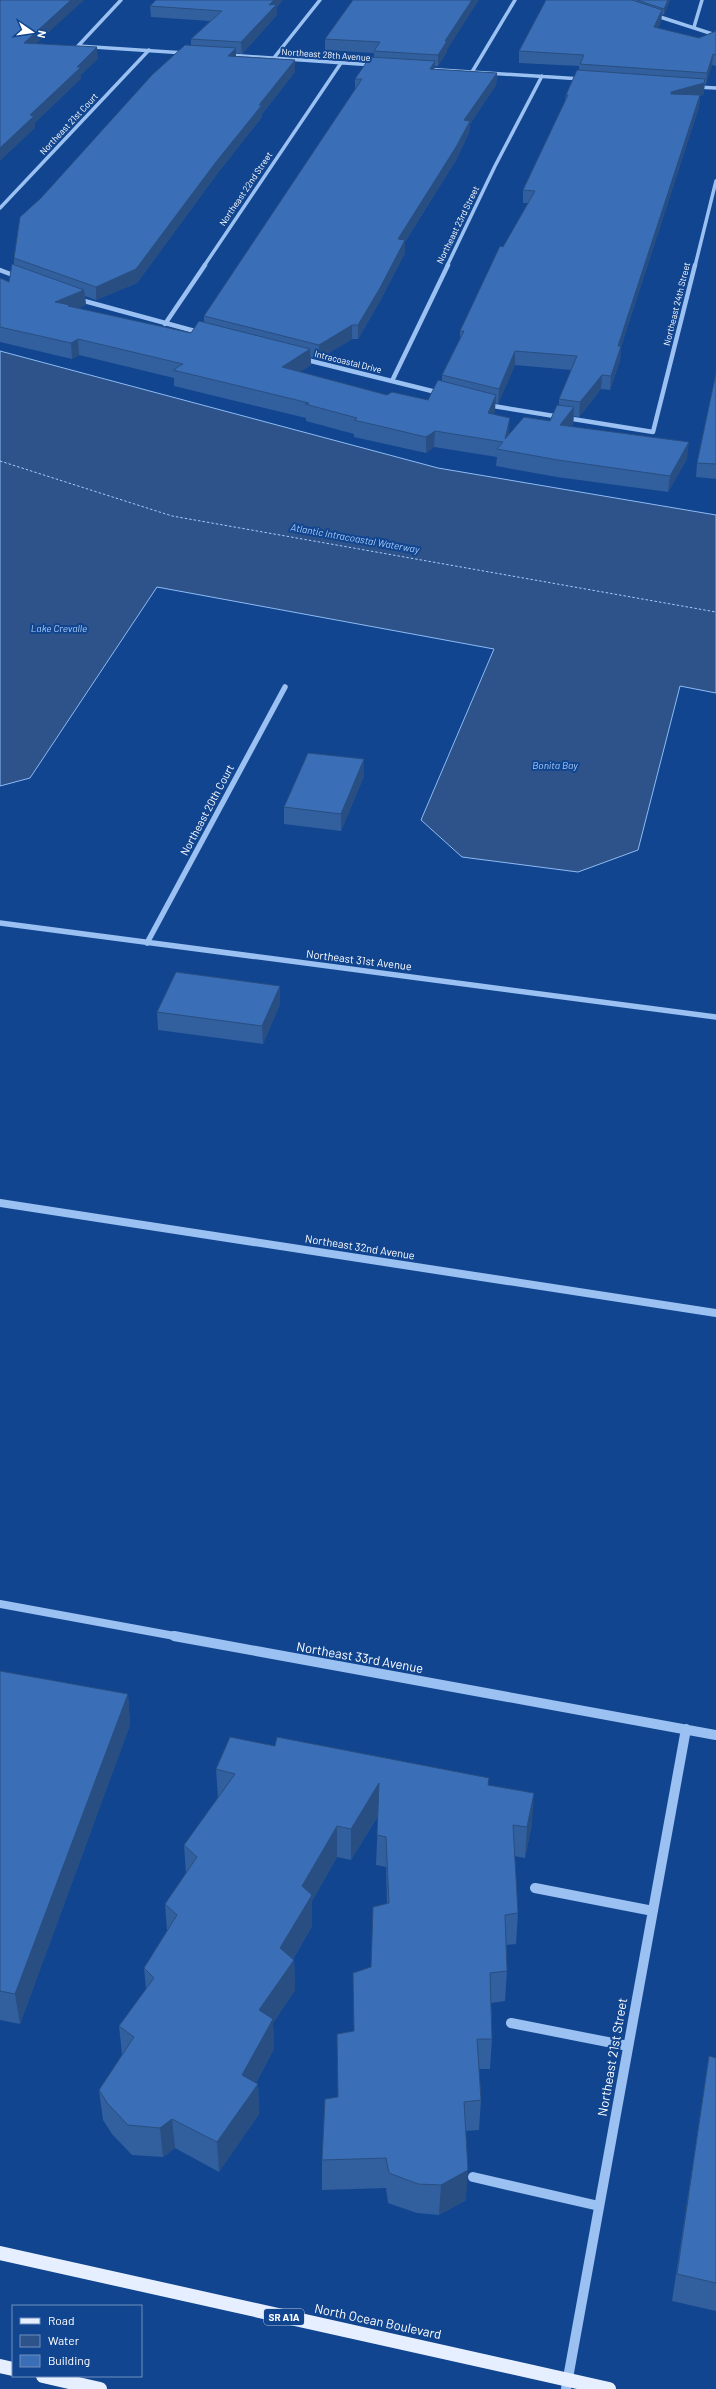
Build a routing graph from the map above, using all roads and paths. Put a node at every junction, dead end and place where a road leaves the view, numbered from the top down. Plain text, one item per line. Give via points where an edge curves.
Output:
1 (121, 0) edge
2 (320, 0) edge
3 (515, 0) edge
4 (702, 0) edge
5 (651, 14) edge
6 (694, 27) junction
7 (716, 35) edge
8 (149, 50) junction
9 (188, 53) edge
10 (219, 55) edge
11 (273, 58) junction
12 (341, 63) junction
13 (380, 66) edge
14 (418, 68) edge
15 (472, 72) junction
16 (542, 76) junction
17 (589, 80) edge
18 (692, 86) edge
19 (716, 88) edge
20 (716, 181) edge
21 (0, 208) edge
22 (0, 270) edge
23 (22, 278) edge
24 (72, 297) edge
25 (165, 324) junction
26 (210, 335) edge
27 (301, 358) edge
28 (392, 381) junction
29 (444, 394) edge
30 (480, 403) edge
31 (285, 687) dead end
32 (0, 923) edge
33 (147, 943) junction
34 (716, 1017) edge
35 (0, 1203) edge
36 (716, 1312) edge
37 (0, 1604) edge
38 (686, 1729) junction
39 (716, 1735) edge
40 (535, 1888) dead end
41 (653, 1911) junction
42 (511, 2023) dead end
43 (628, 2046) junction
44 (473, 2177) dead end
45 (599, 2206) junction
46 (0, 2253) edge
47 (0, 2366) edge
48 (12, 2369) edge
49 (47, 2377) edge
50 (567, 2384) edge
51 (100, 2389) edge
52 (609, 2389) edge

1 - 8 street via 78,46
2 - 11 street
3 - 15 street
4 - 6 street
5 - 6 street
6 - 7 street
8 - 9 street
8 - 21 street, Northeast 21st Court
10 - 11 street, Northeast 28th Avenue
11 - 12 street, Northeast 28th Avenue
12 - 13 street, Northeast 28th Avenue
12 - 25 street, Northeast 22nd Street
14 - 15 street
15 - 16 street
16 - 17 street
16 - 28 street, Northeast 23rd Street via 495,166
18 - 19 street
20 - 30 street, Northeast 24th Street via 653,432 503,409
22 - 23 street
24 - 25 street
25 - 26 street
27 - 28 street, Intracoastal Drive
28 - 29 street, Intracoastal Drive
31 - 33 street, Northeast 20th Court
32 - 33 street, Northeast 31st Avenue
33 - 34 street, Northeast 31st Avenue
35 - 36 street, Northeast 32nd Avenue
37 - 38 street, Northeast 33rd Avenue
38 - 39 street, Northeast 33rd Avenue
38 - 41 street, Northeast 21st Street
40 - 41 street
41 - 43 street, Northeast 21st Street
42 - 43 street
43 - 45 street, Northeast 21st Street
44 - 45 street
45 - 50 street, Northeast 21st Street
46 - 50 main road, North Ocean Boulevard / SR A1A
47 - 48 main road
49 - 51 main road
50 - 52 main road, North Ocean Boulevard / SR A1A

